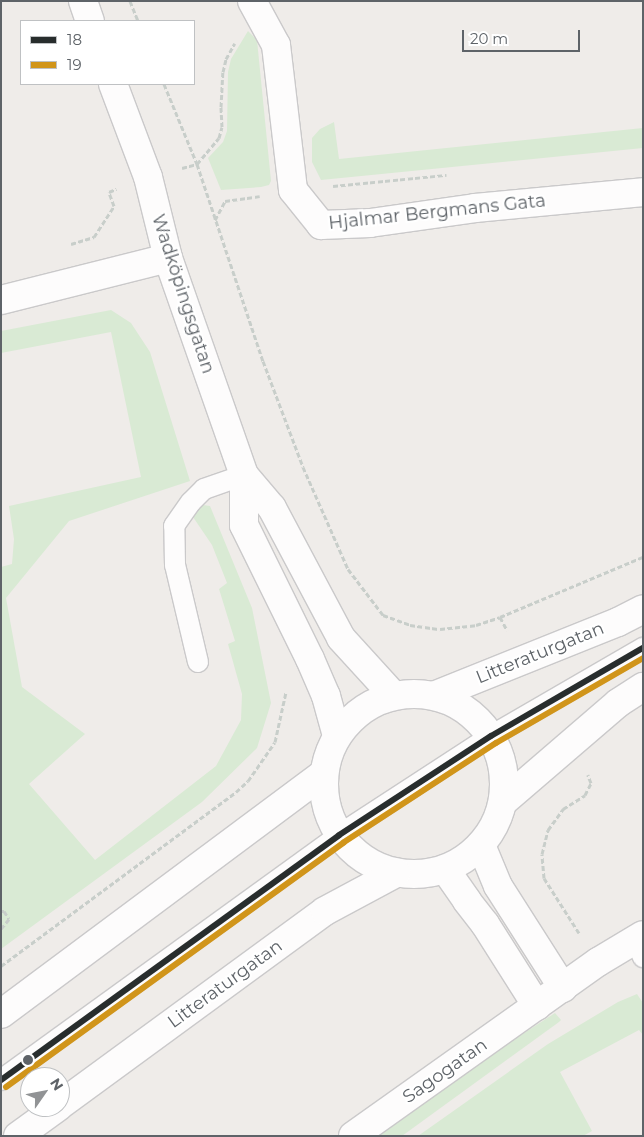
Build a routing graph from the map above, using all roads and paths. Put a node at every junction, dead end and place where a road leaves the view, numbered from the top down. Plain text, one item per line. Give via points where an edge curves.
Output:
1 (83, 1) edge
2 (130, 1) edge
3 (252, 1) edge
4 (90, 20) edge
5 (138, 20) edge
6 (238, 37) dead end
7 (114, 85) edge
8 (164, 85) edge
9 (197, 164) junction
10 (148, 177) junction
11 (643, 192) edge
12 (66, 246) dead end
13 (168, 258) junction
14 (1, 300) edge
15 (244, 475) junction
16 (643, 557) edge
17 (643, 609) edge
18 (383, 615) junction
19 (341, 638) junction
20 (643, 648) edge
21 (310, 659) junction
22 (198, 662) dead end
23 (643, 687) edge
24 (393, 695) junction
25 (436, 695) junction
26 (337, 736) junction
27 (491, 736) junction
28 (324, 773) junction
29 (503, 802) junction
30 (339, 835) junction
31 (481, 845) junction
32 (445, 869) junction
33 (396, 873) junction
34 (1, 912) edge
35 (1, 929) edge
36 (640, 944) edge
37 (1, 966) edge
38 (563, 988) junction
39 (537, 1006) junction
40 (1, 1014) edge
41 (1, 1080) edge
42 (70, 1098) edge
43 (44, 1117) edge
44 (18, 1136) edge
45 (353, 1136) edge

1 - 4 street
2 - 5 path
3 - 11 street, Hjalmar Bergmans Gata via 276,45 293,190 321,225 370,223 475,208
6 - 9 path via 226,59 219,138
7 - 10 street, Wadköpingsgatan
8 - 9 path
9 - 10 path
9 - 18 path via 263,361 303,467 348,569
10 - 12 path via 109,192 114,206 94,237
10 - 13 street, Wadköpingsgatan
13 - 14 street
13 - 15 street, Wadköpingsgatan
15 - 19 street, Wadköpingsgatan via 272,508
15 - 21 street, Wadköpingsgatan via 244,526
15 - 22 lane via 204,489 174,526 175,565
16 - 18 path via 476,625 440,628 410,625
17 - 25 street, Litteraturgatan
18 - 19 path
19 - 24 street, Wadköpingsgatan
20 - 27 lane
21 - 26 street, Wadköpingsgatan via 326,696
21 - 37 path via 288,681 275,742 248,781
23 - 29 street, Litteraturgatan via 618,703
24 - 25 street, Litteraturgatan
24 - 26 street, Litteraturgatan via 361,710
25 - 27 street, Litteraturgatan via 472,714
26 - 28 street, Litteraturgatan via 328,753
27 - 29 street, Litteraturgatan via 503,768
27 - 30 lane
28 - 30 street, Litteraturgatan via 325,801
28 - 40 street
29 - 31 street, Litteraturgatan via 495,825
30 - 33 street, Litteraturgatan via 364,859
30 - 41 lane
31 - 32 street, Litteraturgatan
31 - 38 street via 498,886
32 - 33 street, Litteraturgatan via 421,874
32 - 39 street via 486,924
33 - 42 street, Litteraturgatan via 325,911
34 - 35 path via 6,913 9,920
36 - 38 street, Sagogatan via 611,953
38 - 39 street, Sagogatan
39 - 45 street, Sagogatan
43 - 44 street, Litteraturgatan

